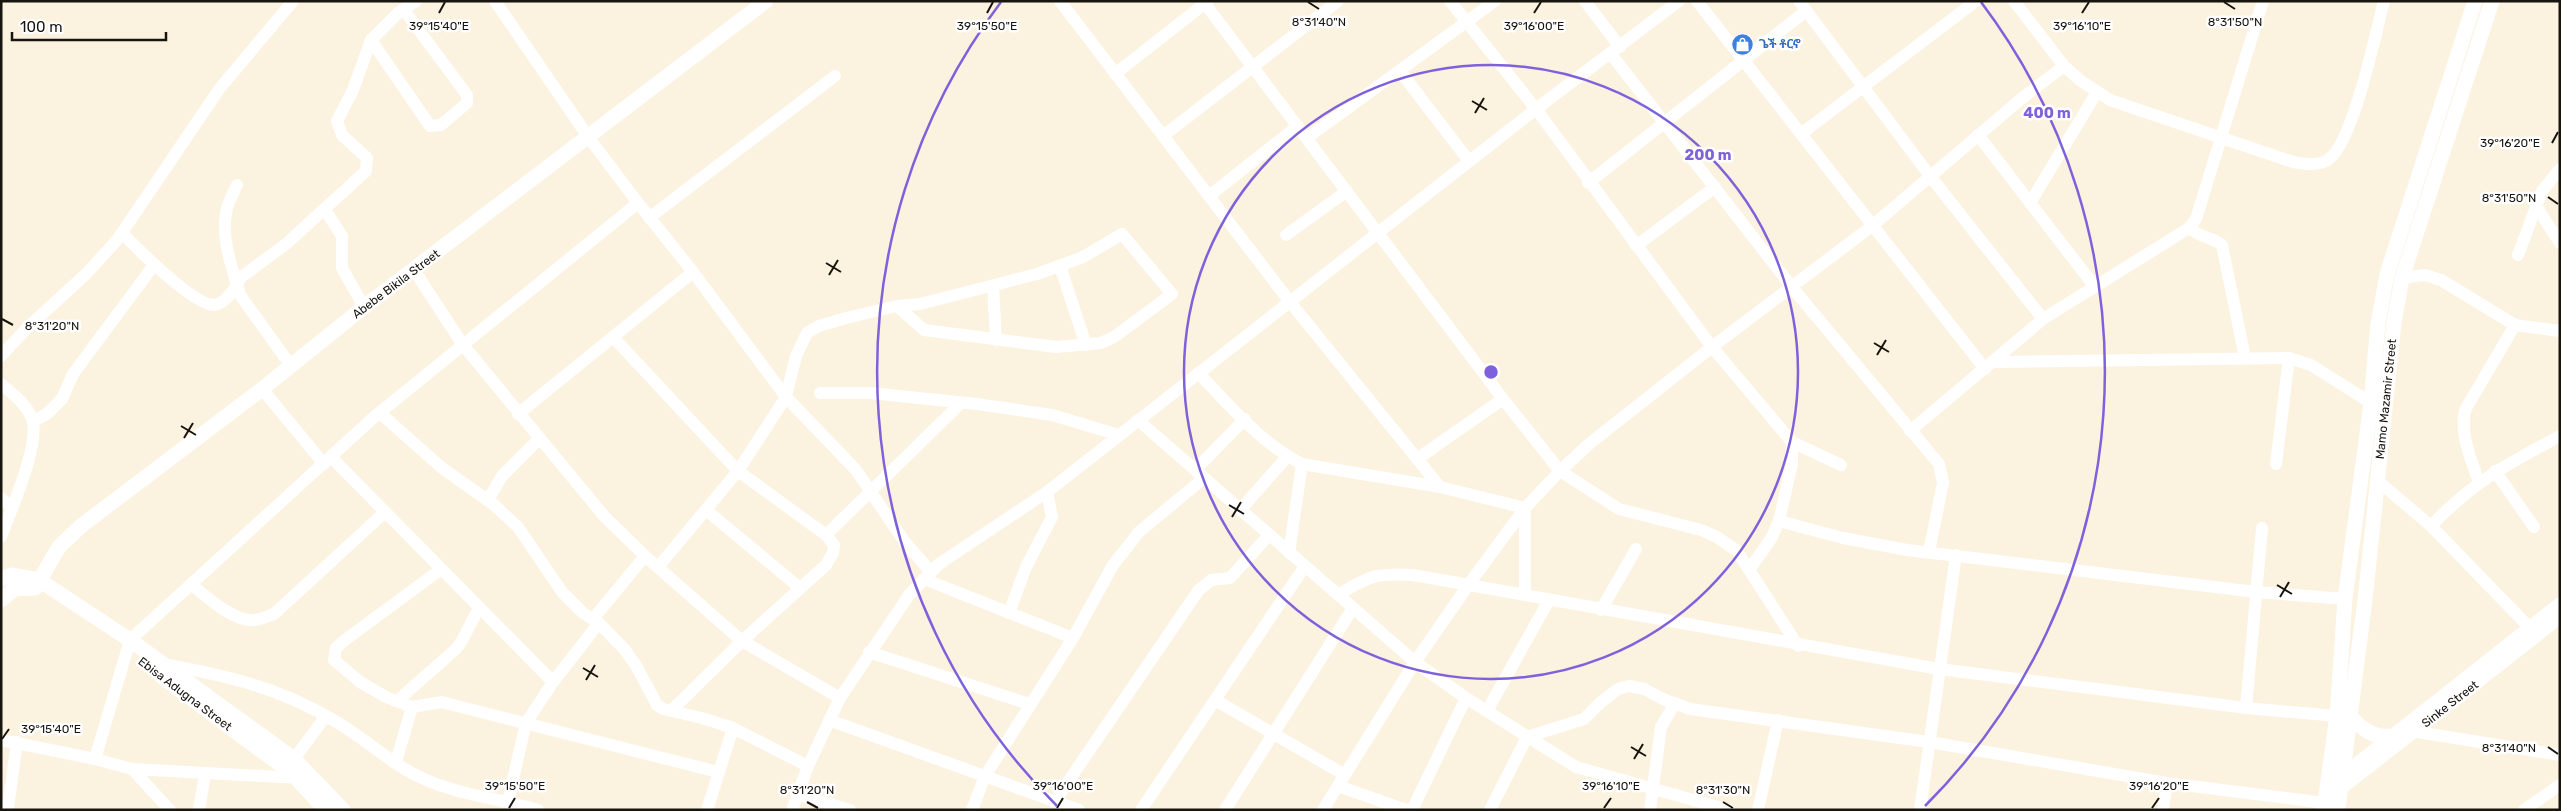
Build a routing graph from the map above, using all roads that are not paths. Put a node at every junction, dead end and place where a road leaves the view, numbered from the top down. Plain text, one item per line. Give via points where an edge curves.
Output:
1 (293, 1) edge
2 (416, 1) edge
3 (495, 1) edge
4 (766, 1) edge
5 (1338, 1) edge
6 (1450, 1) edge
7 (1495, 1) edge
8 (1584, 1) edge
9 (1680, 1) edge
10 (1697, 1) edge
11 (1976, 1) edge
12 (2014, 1) edge
13 (2263, 1) edge
14 (2384, 1) edge
15 (2474, 1) edge
16 (2492, 1) edge
17 (1062, 2) edge
18 (1205, 2) edge
19 (1803, 6) edge
20 (404, 10) junction
21 (1467, 23) junction
22 (371, 40) junction
23 (1616, 50) junction
24 (1743, 60) junction
25 (1254, 66) junction
26 (2064, 66) junction
27 (1400, 71) junction
28 (1115, 74) junction
29 (834, 76) dead end
30 (1863, 87) junction
31 (2097, 92) junction
32 (1536, 109) junction
33 (1664, 122) junction
34 (1298, 126) junction
35 (1801, 134) junction
36 (1163, 136) junction
37 (1978, 136) junction
38 (589, 138) junction
39 (1307, 138) junction
40 (2222, 138) junction
41 (1469, 161) junction
42 (2560, 169) edge
43 (1930, 176) junction
44 (1588, 182) junction
45 (237, 185) dead end
46 (1715, 187) junction
47 (1347, 191) junction
48 (1209, 196) junction
49 (2030, 203) junction
50 (638, 204) junction
51 (2536, 206) junction
52 (325, 210) junction
53 (649, 218) junction
54 (1872, 226) junction
55 (2189, 228) junction
56 (122, 233) junction
57 (1378, 233) junction
58 (1286, 236) dead end
59 (2560, 243) edge
60 (1636, 246) junction
61 (2518, 255) dead end
62 (154, 265) junction
63 (1060, 266) junction
64 (414, 270) junction
65 (693, 272) junction
66 (2402, 278) junction
67 (237, 286) junction
68 (993, 286) junction
69 (1791, 286) junction
70 (2095, 287) junction
71 (1290, 302) junction
72 (897, 306) junction
73 (364, 307) junction
74 (2044, 319) junction
75 (2515, 325) junction
76 (2560, 331) edge
77 (612, 337) junction
78 (996, 340) junction
79 (464, 345) junction
80 (1086, 345) junction
81 (1712, 347) junction
82 (1, 356) edge
83 (2245, 358) junction
84 (2289, 358) junction
85 (1990, 365) junction
86 (291, 366) junction
87 (1198, 373) junction
88 (1, 384) edge
89 (262, 390) junction
90 (820, 393) dead end
91 (786, 397) junction
92 (1503, 399) junction
93 (961, 404) junction
94 (2378, 404) junction
95 (380, 413) junction
96 (518, 414) junction
97 (1138, 420) junction
98 (1245, 420) junction
99 (33, 422) junction
100 (1910, 431) junction
101 (1118, 435) junction
102 (2560, 436) edge
103 (539, 439) junction
104 (1792, 442) junction
105 (1287, 457) junction
106 (1417, 459) junction
107 (327, 461) junction
108 (1302, 464) junction
109 (2276, 464) dead end
110 (1841, 465) dead end
111 (1560, 470) junction
112 (738, 471) junction
113 (2495, 471) junction
114 (1199, 474) junction
115 (2378, 481) junction
116 (2479, 482) junction
117 (1440, 487) junction
118 (869, 490) junction
119 (1047, 492) junction
120 (1, 498) edge
121 (488, 500) junction
122 (12, 508) junction
123 (1525, 508) junction
124 (706, 510) junction
125 (1240, 510) junction
126 (385, 512) junction
127 (1779, 521) junction
128 (2431, 526) junction
129 (2534, 527) dead end
130 (2262, 528) dead end
131 (826, 535) junction
132 (1269, 535) junction
133 (1, 537) edge
134 (1636, 549) dead end
135 (1930, 552) junction
136 (1289, 553) junction
137 (1956, 555) junction
138 (645, 556) junction
139 (659, 566) junction
140 (1305, 566) junction
141 (440, 570) junction
142 (1749, 570) junction
143 (928, 576) junction
144 (1, 579) edge
145 (37, 584) junction
146 (190, 584) junction
147 (1469, 584) junction
148 (800, 588) junction
149 (2256, 592) junction
150 (1338, 595) junction
151 (1525, 595) junction
152 (2345, 598) junction
153 (1, 600) edge
154 (1549, 600) junction
155 (2560, 603) edge
156 (1353, 608) junction
157 (480, 609) junction
158 (1602, 610) junction
159 (1009, 613) junction
160 (2560, 618) edge
161 (596, 620) junction
162 (2529, 627) junction
163 (1072, 638) junction
164 (742, 641) junction
165 (128, 645) junction
166 (1798, 646) junction
167 (869, 652) junction
168 (1414, 662) junction
169 (161, 663) junction
170 (1939, 669) junction
171 (553, 682) junction
172 (840, 698) junction
173 (1466, 698) junction
174 (1215, 700) junction
175 (397, 701) junction
176 (1675, 703) junction
177 (1029, 704) junction
178 (412, 707) junction
179 (2246, 708) junction
180 (671, 711) junction
181 (1487, 711) junction
182 (326, 716) junction
183 (2344, 716) junction
184 (829, 720) junction
185 (1778, 720) junction
186 (526, 723) junction
187 (733, 728) junction
188 (2396, 732) junction
189 (2414, 732) junction
190 (1272, 734) junction
191 (1527, 737) junction
192 (1, 740) edge
193 (17, 742) junction
194 (1929, 742) junction
195 (2560, 755) edge
196 (95, 759) junction
197 (294, 759) junction
198 (396, 762) junction
199 (808, 766) junction
200 (132, 769) junction
201 (718, 772) junction
202 (2336, 773) junction
203 (205, 774) junction
204 (1345, 775) junction
205 (313, 776) junction
206 (985, 776) junction
207 (296, 778) junction
208 (2166, 783) junction
209 (2560, 784) edge
210 (1338, 786) junction
211 (1653, 790) junction
212 (796, 794) junction
213 (2331, 800) edge
214 (508, 801) junction
215 (1055, 801) junction
216 (8, 809) edge
217 (170, 810) edge
218 (199, 810) edge
219 (326, 810) edge
220 (343, 810) edge
221 (538, 810) edge
222 (707, 810) edge
223 (792, 810) edge
224 (850, 810) edge
225 (972, 810) edge
226 (1079, 810) edge
227 (1141, 810) edge
228 (1225, 810) edge
229 (1323, 810) edge
230 (1406, 810) edge
231 (1412, 810) edge
232 (1490, 810) edge
233 (1650, 810) edge
234 (1728, 810) edge
235 (1758, 810) edge
236 (1920, 810) edge
237 (2163, 810) edge
238 (2524, 810) edge

1 - 56 street via 220,88
2 - 20 street
3 - 38 street
4 - 38 main road, Abebe Bikila Street
5 - 25 street
6 - 21 street
7 - 21 street
8 - 23 street
9 - 23 street
10 - 24 street
11 - 30 street
12 - 26 street
13 - 40 street
14 - 40 street via 2351,122 2342,146 2328,161 2311,165 2293,162
15 - 94 main road, Mamo Mazamir Street via 2386,274 2378,323
16 - 66 main road, Mamo Mazamir Street
17 - 28 street
18 - 25 street
18 - 28 street
19 - 24 street
19 - 30 street
20 - 22 street
20 - 22 street via 467,95 467,103 441,126 430,126
21 - 27 street
21 - 32 street
22 - 52 street via 353,90 337,121 342,135 367,158 368,165 366,171
23 - 32 street
23 - 33 street
24 - 33 street
24 - 35 street
25 - 34 street
25 - 36 street
26 - 31 street
26 - 37 street
27 - 39 street
27 - 41 street
28 - 36 street
29 - 53 street
30 - 35 street
30 - 43 street
31 - 40 street via 2110,100
31 - 49 street
32 - 41 street
32 - 44 street
33 - 44 street
33 - 46 street
34 - 39 street
34 - 48 street
35 - 54 street
36 - 48 street
37 - 43 street
37 - 49 street
38 - 50 street
38 - 64 main road, Abebe Bikila Street
39 - 47 street
40 - 55 street via 2196,219
41 - 57 street
42 - 51 street via 2542,191
43 - 54 street
43 - 74 street
44 - 60 street
45 - 67 street via 226,214 225,233
46 - 60 street
46 - 69 street
47 - 57 street
47 - 58 street
48 - 71 street
49 - 70 street
50 - 53 street
50 - 79 street
51 - 59 street
51 - 61 street
52 - 67 street via 240,278
52 - 73 street via 342,236 342,268
53 - 65 street
54 - 69 street
54 - 85 street
55 - 70 street
55 - 83 street via 2200,237 2222,245
56 - 62 street
56 - 82 street via 86,274
57 - 71 street
57 - 92 street
60 - 81 street
62 - 67 street via 213,305 220,303
62 - 99 street via 73,374 62,399
63 - 68 street
63 - 80 street
63 - 80 street via 1122,234 1172,294 1114,337
64 - 73 main road, Abebe Bikila Street
64 - 79 street
65 - 77 street
65 - 91 street
66 - 75 street via 2425,275 2441,280
66 - 94 main road, Mamo Mazamir Street
67 - 86 street via 240,295
68 - 72 street via 920,304
68 - 78 street
69 - 81 street
69 - 100 street
70 - 74 street
71 - 87 street
71 - 106 street
72 - 78 street via 924,330
72 - 91 street via 819,326 807,333 796,356
73 - 86 main road, Abebe Bikila Street
74 - 85 street
75 - 76 street
75 - 116 street via 2466,410 2463,421 2464,439
77 - 96 street
77 - 112 street
78 - 80 street via 1056,347
79 - 95 street
79 - 96 street
81 - 104 street
81 - 111 street
83 - 84 street
83 - 85 street
84 - 94 street via 2311,365
84 - 109 street
85 - 100 street
86 - 89 main road, Abebe Bikila Street
87 - 97 street
87 - 98 street
88 - 99 street via 20,399
89 - 107 street
89 - 145 main road, Abebe Bikila Street via 81,526 60,547
90 - 93 street via 870,393
91 - 112 street
91 - 118 street via 856,470
92 - 106 street
92 - 111 street
93 - 101 street via 1052,415
93 - 118 street
94 - 115 main road, Mamo Mazamir Street
94 - 152 main road, Mamo Mazamir Street
95 - 107 street
95 - 121 street via 442,468
96 - 103 street
97 - 101 street
97 - 114 street
98 - 105 street
98 - 114 street
99 - 122 street via 23,482
100 - 135 street via 1939,464 1943,483
101 - 119 street
102 - 113 street
103 - 121 street via 502,476
103 - 138 street via 604,516
104 - 110 street
104 - 127 street via 1792,464
105 - 108 street
105 - 125 street
106 - 117 street
107 - 126 street
107 - 146 street
108 - 117 street
108 - 136 street
111 - 123 street
111 - 142 street via 1619,509 1717,537 1737,551
112 - 124 street
112 - 131 street
113 - 116 street
113 - 129 street
114 - 125 street
114 - 163 street via 1126,548
115 - 128 street
115 - 183 main road, Mamo Mazamir Street
116 - 128 street
117 - 123 street
118 - 131 street
118 - 143 street
119 - 143 street via 946,559
119 - 159 street via 1052,517 1026,567
120 - 122 street
121 - 161 street via 518,527 562,592
122 - 133 street
123 - 147 street
123 - 151 street
124 - 139 street
124 - 148 street
125 - 132 street
126 - 141 street
126 - 146 street via 274,614 254,620 242,618 217,606
127 - 135 street via 1876,546
127 - 142 street
128 - 162 street
130 - 149 street
131 - 148 street via 834,545 833,553 826,565
132 - 136 street
132 - 215 street via 1230,578 1211,580 1202,586
134 - 158 street
135 - 137 street
136 - 140 street
137 - 149 street
137 - 170 street
138 - 139 street
138 - 161 street
139 - 164 street
140 - 150 street
140 - 174 street
141 - 157 street
141 - 175 street via 344,640 334,653 334,660 360,682
142 - 166 street
143 - 159 street
143 - 167 street via 910,594
144 - 145 main road via 11,575
145 - 153 main road via 14,589
145 - 165 main road, Ebisa Adugna Street
145 - 165 main road, Ebisa Adugna Street via 56,592
146 - 165 street
147 - 150 street via 1385,574 1364,579
147 - 151 street
147 - 168 street
148 - 164 street
149 - 152 street
149 - 179 street
150 - 156 street
151 - 154 street
152 - 183 main road, Mamo Mazamir Street
154 - 158 street
154 - 181 street
155 - 162 street, Sinke Street
156 - 168 street
156 - 190 street
157 - 171 street
157 - 175 street via 468,624 456,649
158 - 166 street
159 - 163 street
160 - 189 street, Sinke Street
161 - 171 street
161 - 180 street via 638,668 657,705
162 - 188 street, Sinke Street
163 - 177 street
164 - 172 street
164 - 180 street
165 - 169 main road, Ebisa Adugna Street
165 - 196 street
165 - 207 main road, Ebisa Adugna Street
166 - 170 street
167 - 172 street
167 - 177 street
168 - 173 street
168 - 204 street
169 - 182 street via 270,688
169 - 197 main road, Ebisa Adugna Street
170 - 179 street
170 - 194 street
171 - 186 street
172 - 184 street
173 - 181 street
173 - 231 street
174 - 190 street
174 - 227 street
175 - 178 street
176 - 185 street
176 - 191 street via 1629,686 1618,689 1584,719
176 - 211 street via 1661,727
177 - 206 street
178 - 186 street via 442,702
178 - 198 street
179 - 183 street
180 - 187 street
181 - 191 street
182 - 197 street
182 - 198 street
183 - 188 main road via 2372,734
183 - 202 main road, Mamo Mazamir Street
184 - 199 street
184 - 206 street
185 - 194 street
185 - 235 street
186 - 201 street
186 - 214 street
187 - 199 street
187 - 201 street
188 - 189 street
188 - 202 street, Sinke Street
189 - 195 street
189 - 213 street, Sinke Street
190 - 204 street
190 - 228 street
191 - 211 street via 1576,768
191 - 232 street
192 - 193 street
193 - 196 street
193 - 216 street
194 - 208 street
194 - 236 street
196 - 200 street
197 - 205 main road, Ebisa Adugna Street
198 - 214 street via 433,782
199 - 212 street
200 - 203 street
200 - 217 street
201 - 222 street
202 - 213 main road, Mamo Mazamir Street
203 - 207 street
203 - 218 street
204 - 210 street
205 - 207 street
205 - 220 main road, Ebisa Adugna Street
206 - 215 street
206 - 225 street
207 - 219 main road, Ebisa Adugna Street
208 - 213 street
208 - 237 street
209 - 238 street
210 - 229 street
210 - 230 street
211 - 233 street
211 - 234 street
212 - 223 street
212 - 224 street
214 - 221 street
215 - 226 street

